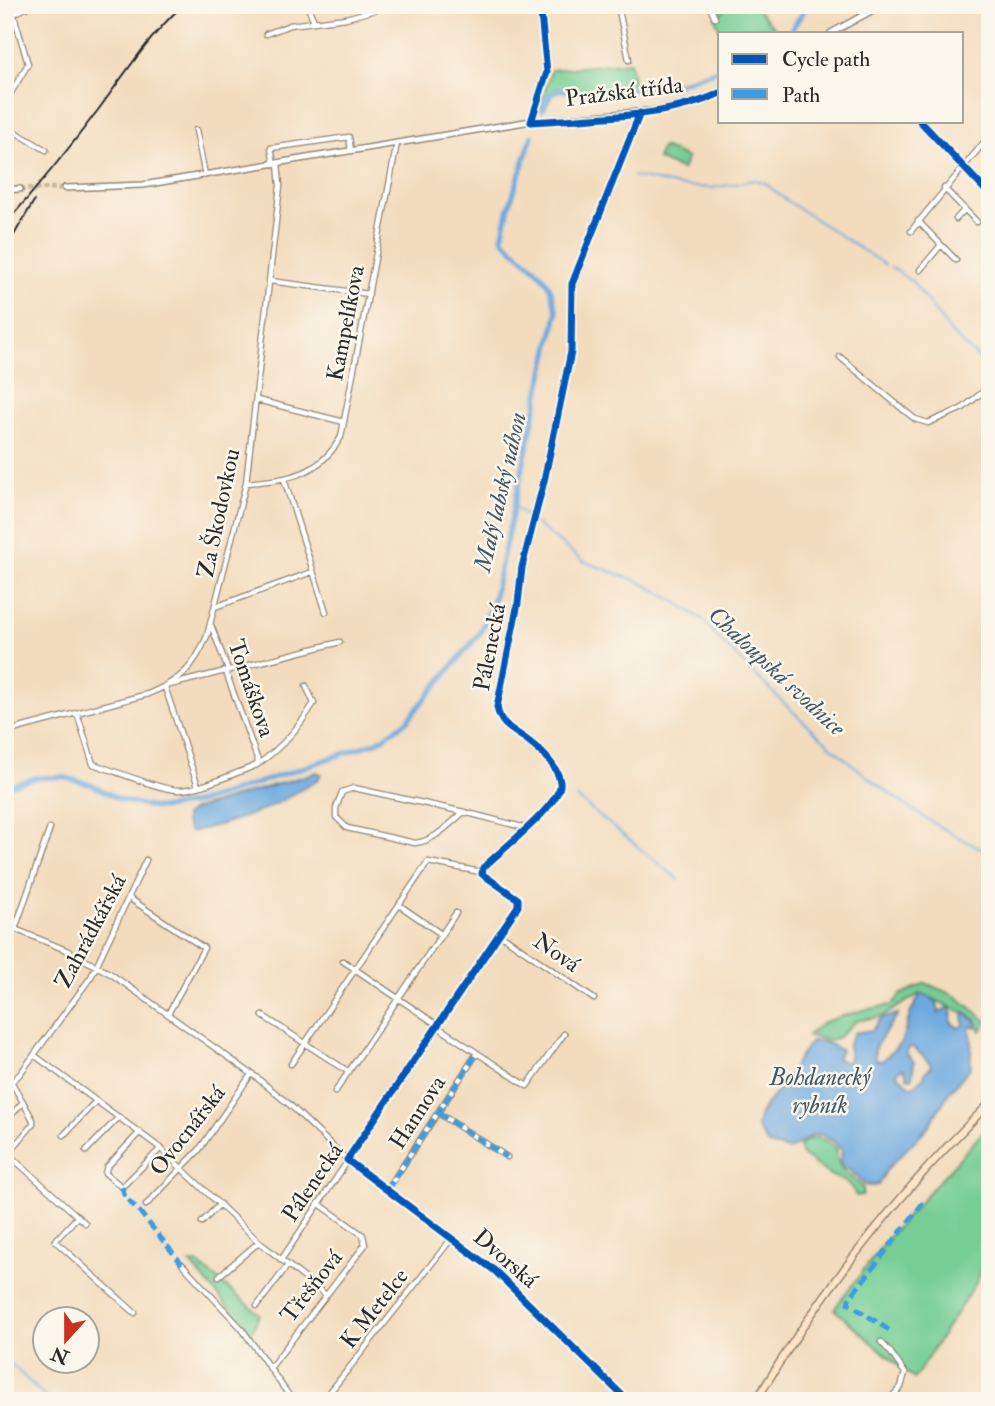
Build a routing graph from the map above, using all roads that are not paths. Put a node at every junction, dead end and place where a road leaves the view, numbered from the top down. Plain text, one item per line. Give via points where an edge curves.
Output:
1 (11, 5) edge
2 (31, 5) edge
3 (307, 5) edge
4 (393, 5) edge
5 (540, 5) edge
6 (618, 5) edge
7 (709, 5) edge
8 (882, 5) edge
9 (13, 15) junction
10 (715, 18) dead end
11 (5, 19) edge
12 (314, 21) junction
13 (833, 32) edge
14 (266, 34) dead end
15 (629, 60) dead end
16 (718, 94) edge
17 (5, 103) edge
18 (640, 113) junction
19 (531, 122) junction
20 (921, 122) edge
21 (5, 126) edge
22 (196, 130) dead end
23 (990, 135) edge
24 (397, 143) junction
25 (46, 149) dead end
26 (351, 151) junction
27 (276, 164) junction
28 (963, 166) junction
29 (205, 175) junction
30 (65, 188) tunnel mouth
31 (944, 188) junction
32 (20, 189) tunnel mouth
33 (5, 190) edge
34 (990, 195) edge
35 (965, 209) junction
36 (956, 219) dead end
37 (918, 221) junction
38 (977, 222) dead end
39 (911, 231) dead end
40 (941, 245) junction
41 (956, 261) dead end
42 (920, 270) dead end
43 (270, 281) junction
44 (369, 294) junction
45 (840, 357) dead end
46 (990, 386) edge
47 (257, 400) junction
48 (344, 422) junction
49 (284, 479) junction
50 (246, 483) junction
51 (312, 572) junction
52 (215, 607) junction
53 (326, 612) dead end
54 (211, 623) junction
55 (340, 642) dead end
56 (228, 670) junction
57 (168, 686) junction
58 (306, 686) dead end
59 (77, 713) junction
60 (5, 732) edge
61 (257, 765) junction
62 (198, 786) junction
63 (464, 812) junction
64 (50, 828) dead end
65 (526, 828) junction
66 (146, 860) dead end
67 (481, 872) junction
68 (129, 898) junction
69 (399, 905) junction
70 (456, 913) dead end
71 (5, 925) edge
72 (15, 929) junction
73 (441, 934) junction
74 (500, 934) junction
75 (343, 961) dead end
76 (97, 966) junction
77 (355, 969) junction
78 (398, 998) junction
79 (594, 999) dead end
80 (274, 1012) dead end
81 (168, 1014) junction
82 (262, 1016) dead end
83 (269, 1020) junction
84 (438, 1026) junction
85 (564, 1034) dead end
86 (305, 1043) junction
87 (477, 1053) junction
88 (34, 1055) junction
89 (291, 1064) dead end
90 (5, 1071) edge
91 (349, 1072) junction
92 (251, 1073) junction
93 (12, 1084) junction
94 (5, 1088) edge
95 (335, 1092) dead end
96 (96, 1101) junction
97 (23, 1102) junction
98 (990, 1103) edge
99 (438, 1113) junction
100 (119, 1117) junction
101 (5, 1122) edge
102 (140, 1132) junction
103 (64, 1135) dead end
104 (161, 1149) junction
105 (86, 1151) dead end
106 (6, 1155) edge
107 (507, 1157) dead end
108 (347, 1160) junction
109 (183, 1168) junction
110 (387, 1190) junction
111 (318, 1203) junction
112 (220, 1204) junction
113 (146, 1205) dead end
114 (78, 1216) junction
115 (202, 1222) dead end
116 (85, 1223) dead end
117 (452, 1238) junction
118 (259, 1242) junction
119 (281, 1259) junction
120 (182, 1264) dead end
121 (288, 1265) junction
122 (219, 1276) dead end
123 (326, 1296) junction
124 (257, 1306) dead end
125 (135, 1313) dead end
126 (881, 1342) dead end
127 (270, 1368) junction
128 (293, 1401) edge
129 (323, 1401) edge
130 (628, 1401) edge
131 (756, 1401) edge
132 (888, 1401) edge

1 - 9 street
2 - 9 street
3 - 12 street
4 - 12 street
5 - 19 street via 547,72
6 - 15 street
7 - 10 street
8 - 13 street
9 - 11 street
9 - 17 street via 28,64
12 - 14 street
16 - 18 street, Pražská třída
18 - 19 street, Pražská třída
18 - 65 street, Pálenecká via 572,284 571,352 522,567 496,707 502,724 539,748 560,780 542,816
19 - 24 street, Pražská třída
20 - 28 street
21 - 25 street
22 - 29 street
23 - 28 street
24 - 26 street, Pražská třída
24 - 44 street, Kampelíkova
26 - 27 street, Pražská třída
26 - 27 street via 349,137 271,148
27 - 29 street, Pražská třída
27 - 43 street, Za Škodovkou via 280,186
28 - 31 street
28 - 34 street
29 - 30 street, Pražská třída via 143,185
31 - 35 street
31 - 37 street
32 - 33 street
35 - 36 street
35 - 38 street
37 - 39 street
37 - 40 street
40 - 41 street
40 - 42 street
43 - 44 street
43 - 47 street, Za Škodovkou
44 - 48 street, Kampelíkova
45 - 46 street via 915,419 928,423 963,408
47 - 48 street
47 - 50 street, Za Škodovkou
48 - 49 street, Kampelíkova via 338,442 316,467
49 - 50 street, Kampelíkova
49 - 51 street
50 - 52 street, Za Škodovkou
51 - 52 street
51 - 53 street
52 - 54 street, Za Škodovkou
54 - 56 street, Tomáškova
54 - 57 street, Za Škodovkou via 199,657
55 - 56 street
56 - 57 street
56 - 61 street, Tomáškova
57 - 59 street, Za Škodovkou
57 - 62 street
58 - 61 street, Tomáškova via 314,704 286,742
59 - 60 street, Za Škodovkou
59 - 62 street, Tomáškova via 93,764 178,790
61 - 62 street, Tomáškova
63 - 63 street via 354,788 342,792 336,817 347,828 415,843 434,838
63 - 65 street
64 - 72 street
65 - 67 street, Pálenecká
66 - 68 street, Zahrádkářská
67 - 69 street via 429,861
67 - 74 street, Pálenecká via 518,899
68 - 76 street, Zahrádkářská
68 - 81 street via 204,948
69 - 73 street
69 - 77 street
70 - 73 street
71 - 72 street, Dvorská
72 - 76 street, Dvorská
73 - 78 street
74 - 79 street, Nová
74 - 84 street, Pálenecká
75 - 77 street
76 - 81 street, Dvorská
76 - 88 street, Zahrádkářská
77 - 78 street
77 - 86 street
78 - 84 street
78 - 91 street
80 - 83 street
81 - 92 street, Dvorská
82 - 83 street
83 - 86 street
84 - 87 street
84 - 108 street, Pálenecká
85 - 87 street via 526,1086
86 - 89 street
86 - 91 street
87 - 99 street, Hannova
88 - 93 street, Zahrádkářská
88 - 96 street
90 - 93 street
91 - 95 street
92 - 108 street, Dvorská
92 - 109 street, Ovocnářská
93 - 94 street, Zahrádkářská
93 - 97 street
96 - 100 street
96 - 103 street
97 - 101 street
97 - 106 street via 33,1124
98 - 131 main road via 897,1202 825,1294
99 - 107 street
99 - 110 street, Hannova
100 - 102 street
100 - 105 street
102 - 104 street
102 - 104 street via 107,1167 106,1173 122,1187
104 - 109 street
106 - 114 street
108 - 110 street, Dvorská
108 - 111 street, Pálenecká
109 - 112 street
109 - 113 street, Ovocnářská
110 - 117 street, Dvorská
111 - 119 street, Pálenecká
111 - 123 street, Třešňová via 363,1235 366,1242
112 - 115 street
112 - 118 street
114 - 116 street
114 - 125 street via 55,1241
117 - 129 street, K Metelce
117 - 130 street, Dvorská via 511,1284
118 - 119 street
118 - 122 street
119 - 121 street
120 - 127 street via 242,1329
121 - 123 street
121 - 124 street
123 - 127 street, Třešňová
126 - 132 street via 905,1373 901,1387
127 - 128 street

